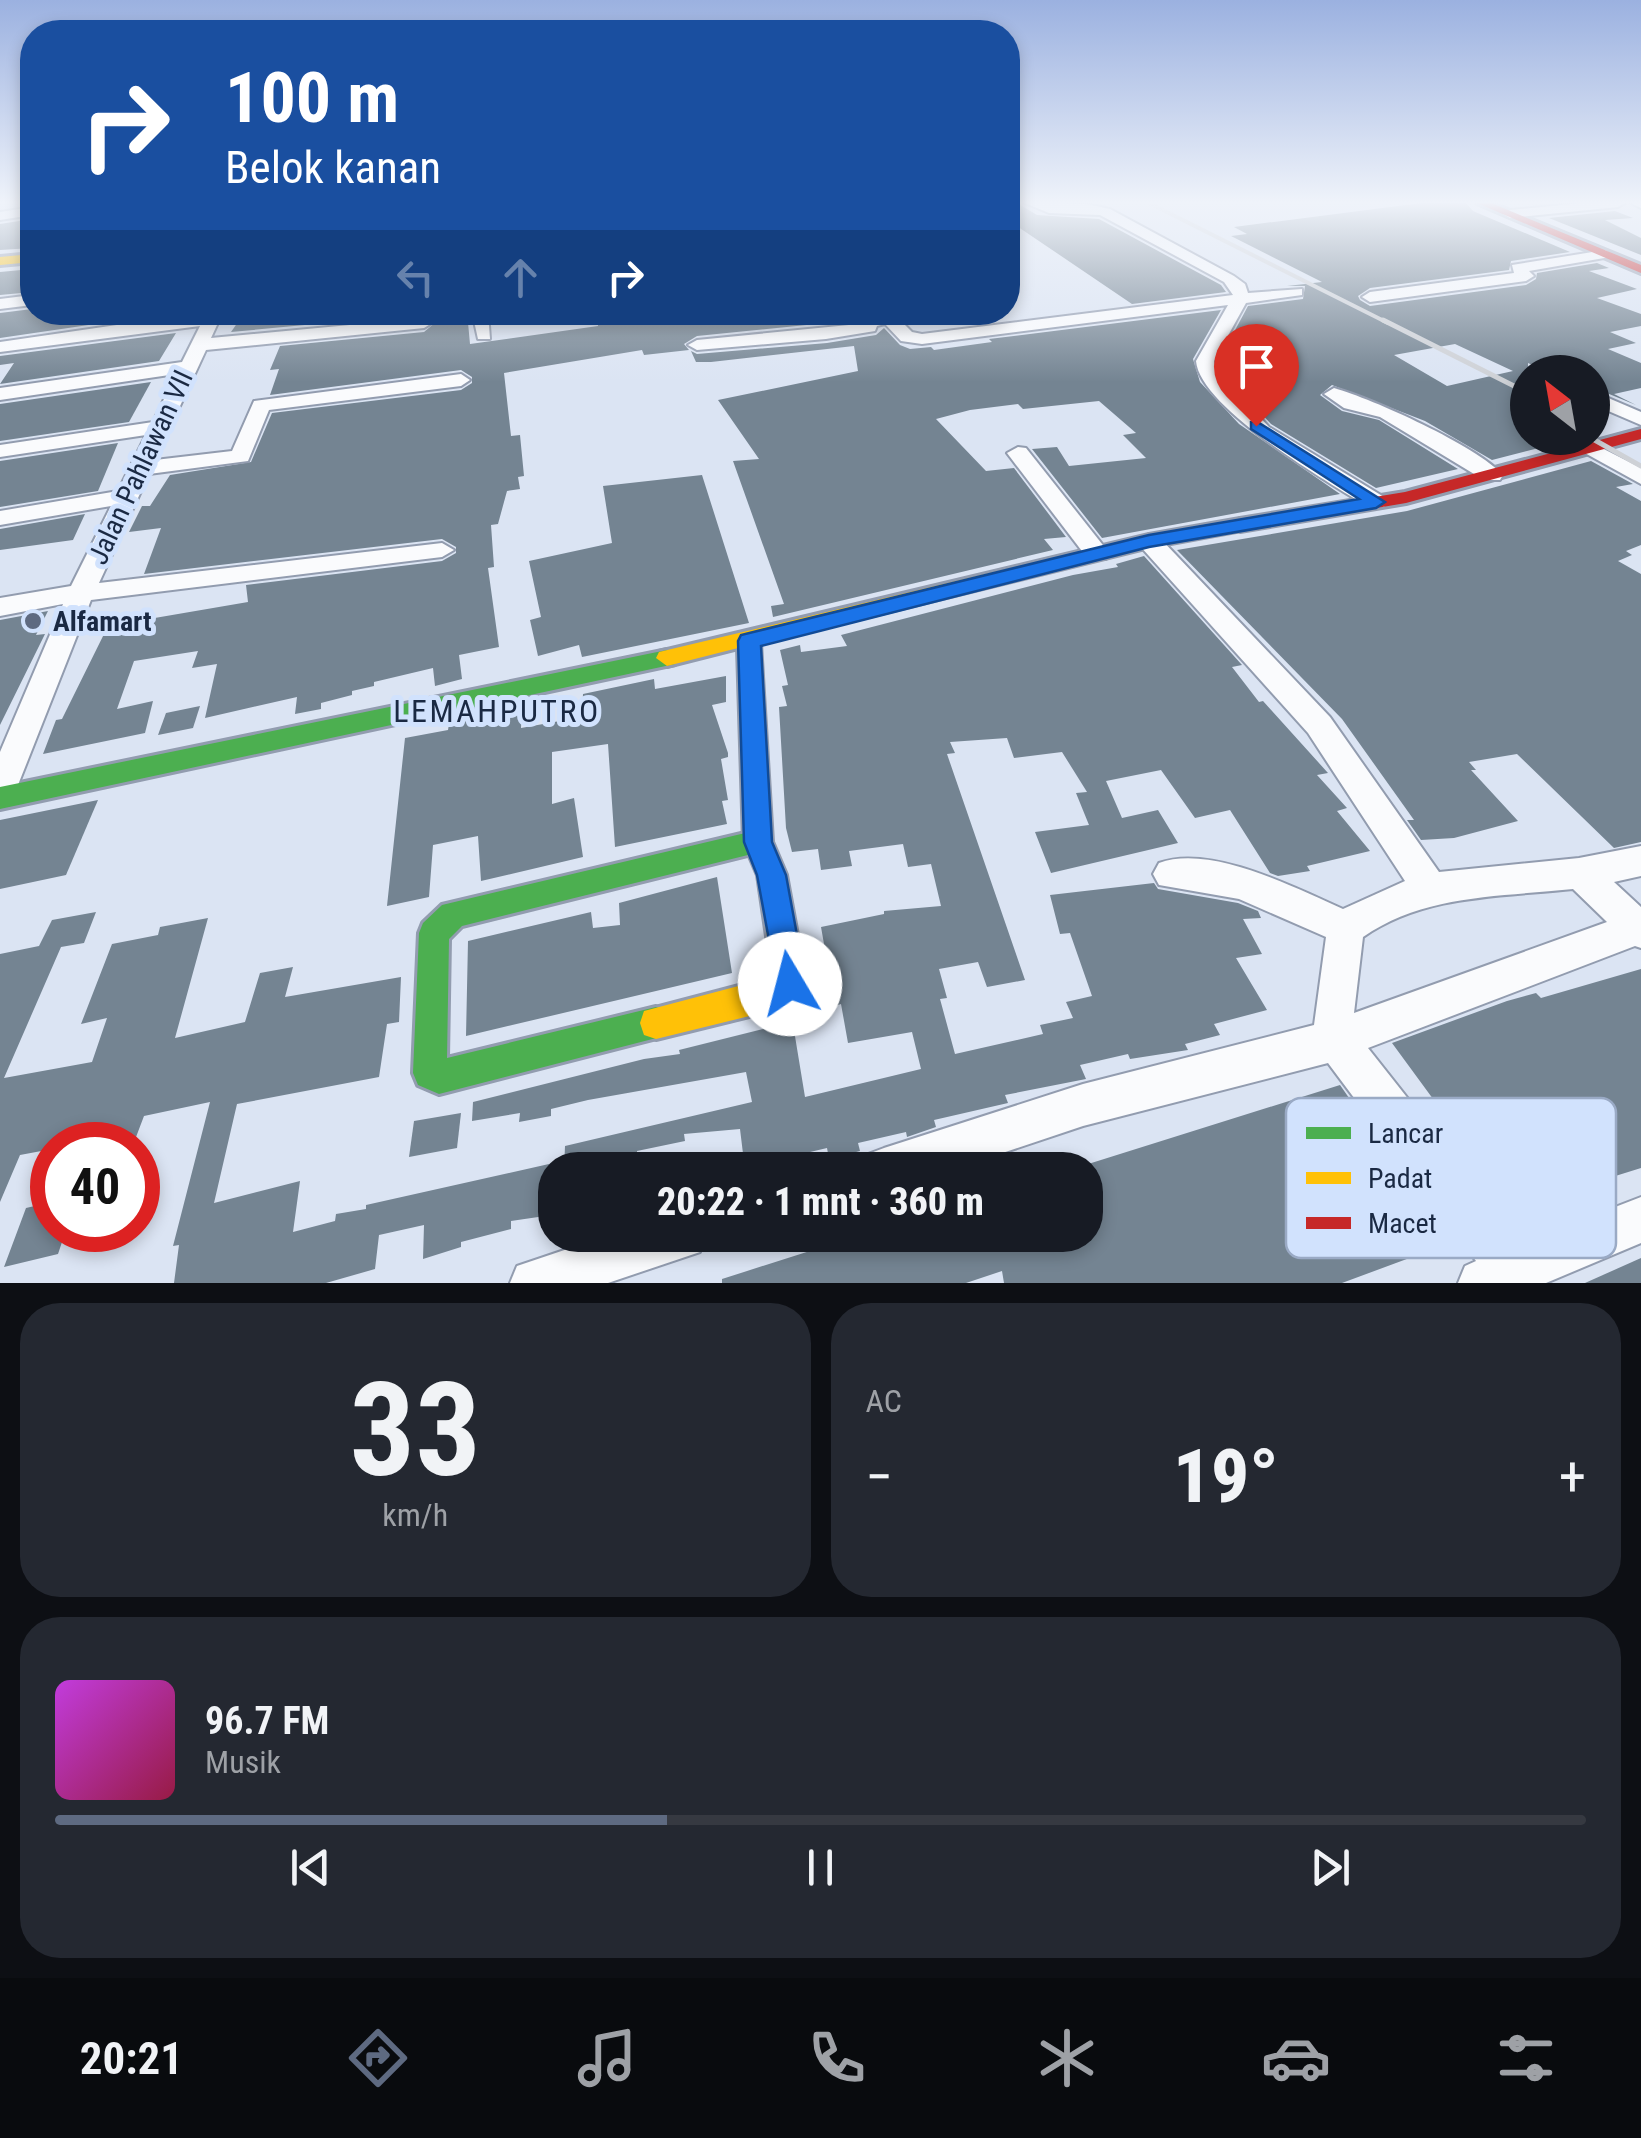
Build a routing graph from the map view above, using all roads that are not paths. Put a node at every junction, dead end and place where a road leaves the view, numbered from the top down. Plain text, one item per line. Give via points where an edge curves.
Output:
1 (1199, 263) edge
2 (1549, 263) edge
3 (1296, 292) dead end
4 (1251, 296) junction
5 (1370, 297) dead end
6 (1020, 324) edge
7 (150, 325) edge
8 (208, 325) edge
9 (410, 325) edge
10 (482, 325) edge
11 (868, 325) edge
12 (895, 325) edge
13 (1016, 325) edge
14 (484, 335) dead end
15 (910, 338) junction
16 (862, 344) dead end
17 (698, 345) dead end
18 (0, 347) edge
19 (193, 356) junction
20 (461, 380) dead end
21 (0, 394) edge
22 (1334, 394) dead end
23 (1610, 405) edge
24 (1641, 419) edge
25 (158, 427) junction
26 (1641, 434) edge
27 (1610, 443) edge
28 (0, 451) edge
29 (1018, 453) dead end
30 (1565, 455) edge
31 (1602, 455) edge
32 (138, 469) junction
33 (1492, 475) junction
34 (1641, 477) edge
35 (126, 497) junction
36 (1376, 502) junction
37 (0, 518) edge
38 (1149, 541) junction
39 (442, 550) dead end
40 (1096, 554) junction
41 (81, 593) junction
42 (0, 607) edge
43 (750, 641) junction
44 (0, 790) edge
45 (0, 798) edge
46 (758, 842) junction
47 (1641, 861) edge
48 (1580, 873) junction
49 (1172, 874) dead end
50 (1430, 888) junction
51 (1346, 928) junction
52 (1639, 930) edge
53 (1336, 1040) junction
54 (1377, 1098) edge
55 (940, 1152) edge
56 (1641, 1220) edge
57 (1616, 1231) edge
58 (630, 1252) edge
59 (1491, 1258) edge
60 (1554, 1258) edge
61 (1506, 1279) edge
62 (534, 1283) edge

1 - 4 street
2 - 5 street via 1517,268 1526,276
3 - 4 street
4 - 6 street
4 - 36 street via 1205,360 1206,371 1262,430
7 - 18 street
8 - 19 street, Jalan Pahlawan VII
9 - 19 street
10 - 14 street
11 - 17 street
12 - 15 street
13 - 15 street
15 - 16 street
19 - 21 street
19 - 25 street, Jalan Pahlawan VII
20 - 32 street via 261,406 240,456
22 - 33 street via 1387,412
23 - 24 street
25 - 28 street
25 - 32 street, Jalan Pahlawan VII
26 - 27 main road
29 - 40 street
30 - 33 main road
31 - 34 street
32 - 35 street, Jalan Pahlawan VII
33 - 36 main road
35 - 37 street
35 - 41 street, Jalan Pahlawan VII
36 - 38 main road
38 - 40 main road
38 - 50 street via 1319,724
39 - 41 street
40 - 43 main road
41 - 42 street
41 - 44 street, Jalan Pahlawan VII
43 - 45 main road
43 - 46 main road
46 - 46 main road via 772,875 791,980 787,988 439,1077 430,1072 434,933 442,922
47 - 48 street
48 - 50 street
48 - 52 street
49 - 51 street via 1222,879
50 - 51 street via 1366,912
51 - 53 street
52 - 53 street
53 - 54 street
53 - 55 street via 1083,1106
56 - 57 street
58 - 62 street
59 - 61 street
60 - 61 street

